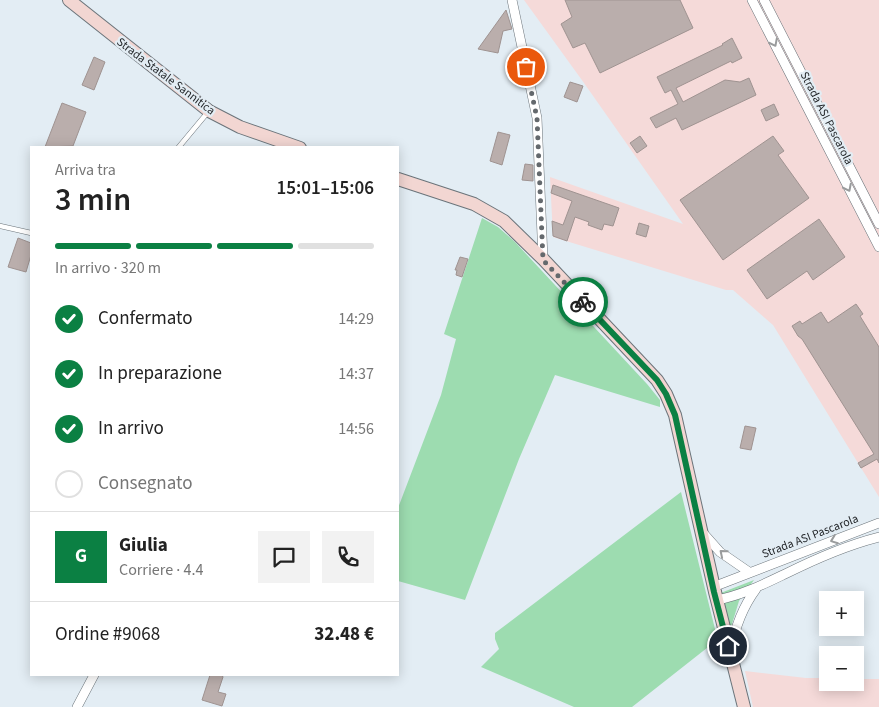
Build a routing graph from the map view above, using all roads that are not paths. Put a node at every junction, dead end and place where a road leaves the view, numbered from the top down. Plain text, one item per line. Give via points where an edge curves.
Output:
1 (69, 0) edge
2 (512, 0) edge
3 (752, 0) edge
4 (764, 0) edge
5 (209, 110) junction
6 (281, 144) edge
7 (180, 146) edge
8 (399, 179) edge
9 (879, 224) edge
10 (0, 226) edge
11 (30, 233) edge
12 (879, 247) edge
13 (543, 260) junction
14 (879, 523) edge
15 (700, 529) junction
16 (879, 537) edge
17 (749, 572) junction
18 (713, 587) junction
19 (756, 589) junction
20 (717, 600) junction
21 (730, 654) junction
22 (93, 676) edge
23 (77, 707) edge
24 (744, 707) edge

1 - 5 main road, Strada Statale Sannitica
2 - 13 street via 537,118
3 -> 12 street, Strada ASI Pascarola
4 - 9 street, Strada ASI Pascarola
5 - 6 main road, Strada Statale Sannitica via 240,128
5 - 7 lane
8 - 13 main road via 474,204 504,221
10 - 11 lane
13 - 15 main road via 657,380 666,394 675,415
14 -> 17 street, Strada ASI Pascarola
17 -> 15 street via 720,552
15 - 18 main road
16 - 19 street, Strada ASI Pascarola via 862,541
17 - 18 street, Strada ASI Pascarola
18 - 20 main road
19 - 20 street, Strada ASI Pascarola
19 - 21 street via 739,618
20 - 21 main road
21 - 24 main road
22 - 23 street

